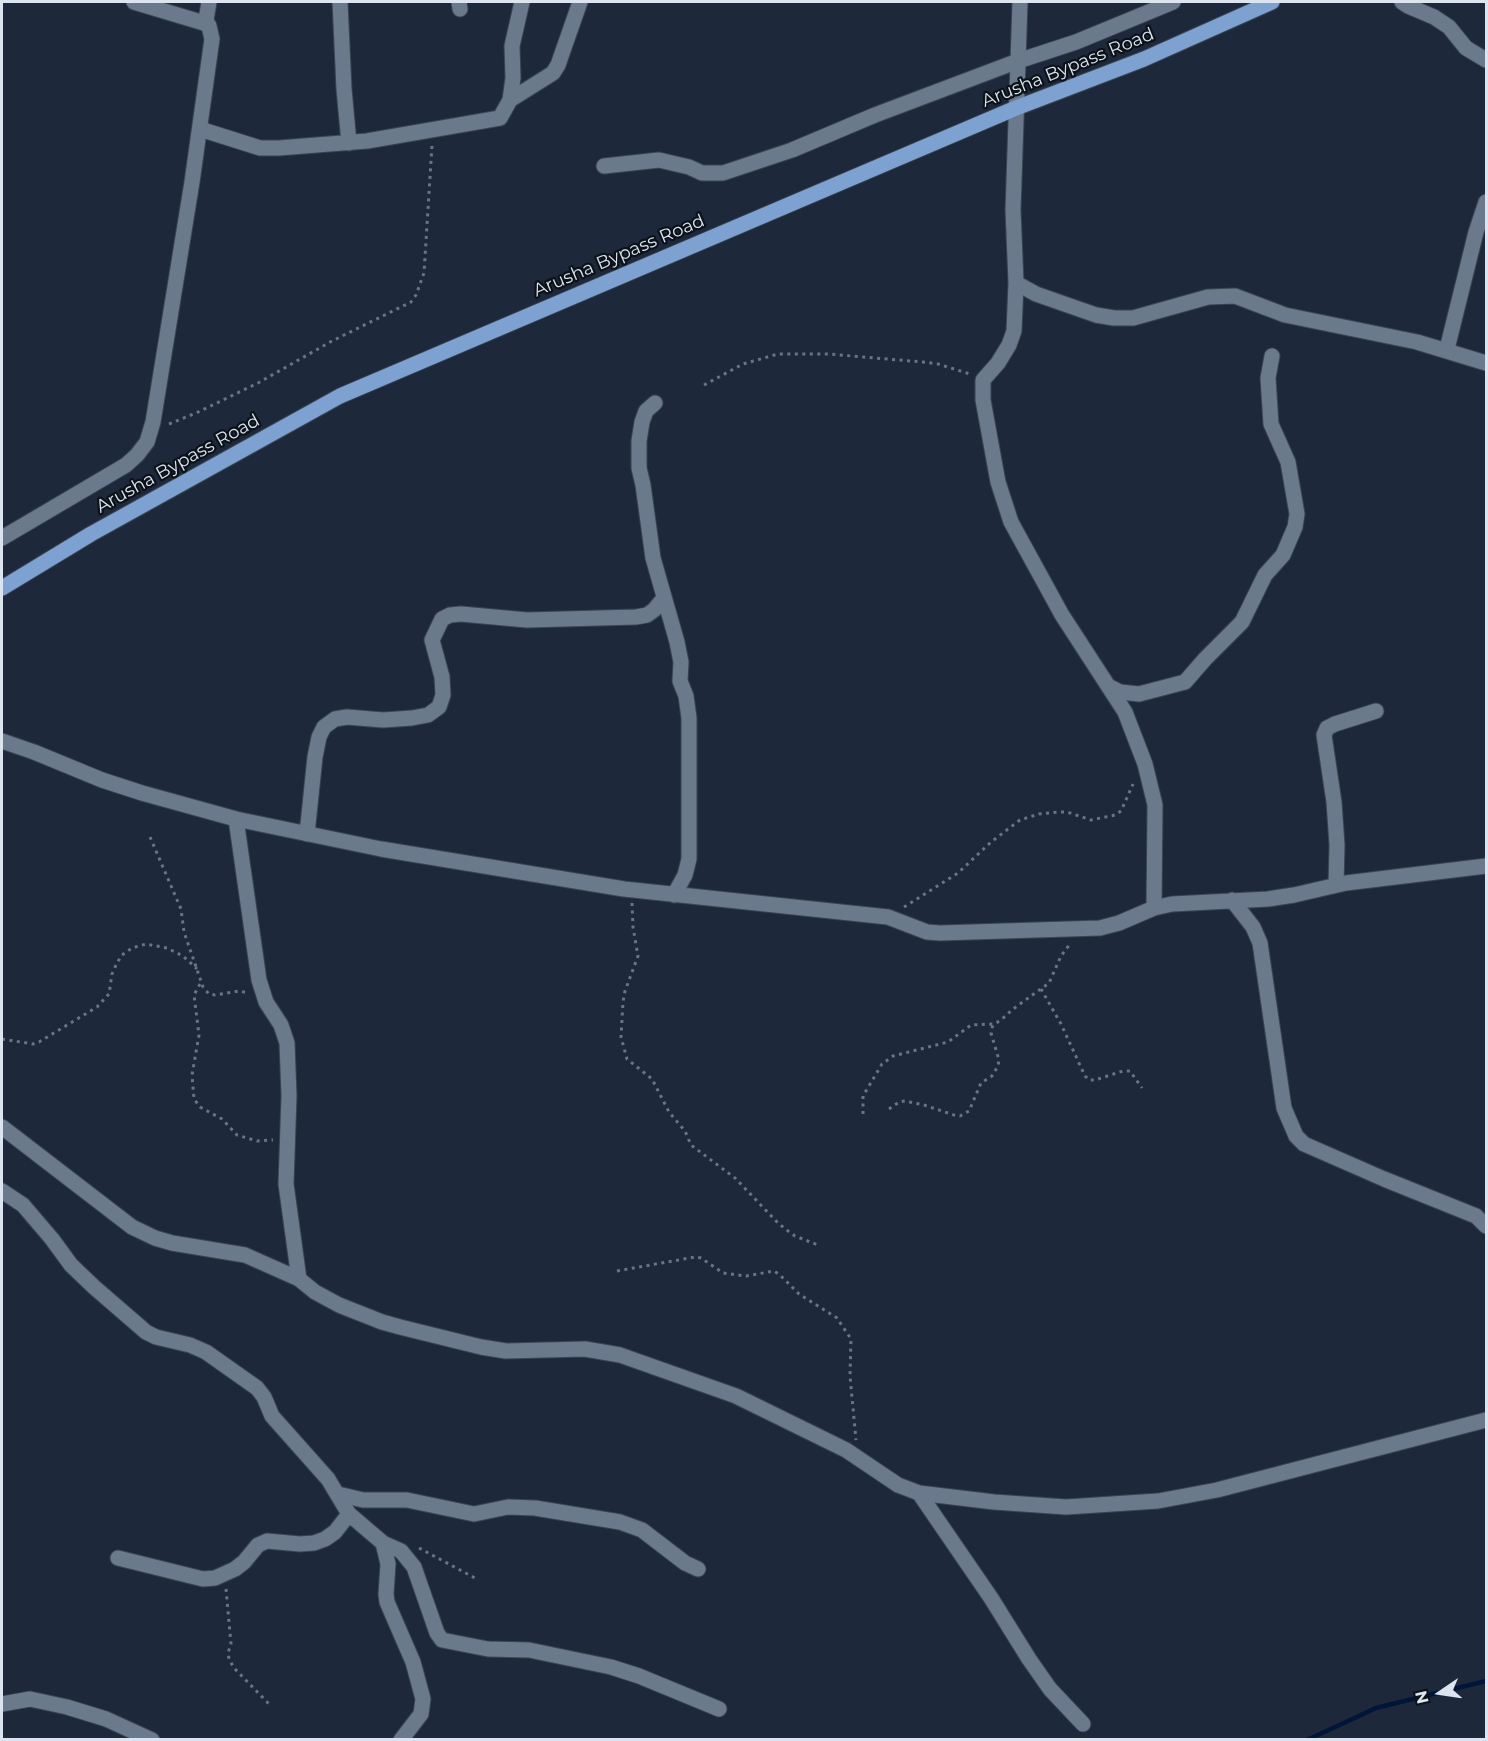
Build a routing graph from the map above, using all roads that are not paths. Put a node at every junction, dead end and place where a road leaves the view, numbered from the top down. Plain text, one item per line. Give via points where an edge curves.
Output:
1 (134, 2) edge
2 (209, 2) edge
3 (340, 2) edge
4 (522, 2) edge
5 (580, 2) edge
6 (1020, 2) edge
7 (1173, 2) edge
8 (1272, 2) edge
9 (1402, 2) edge
10 (209, 26) junction
11 (1486, 60) edge
12 (1018, 61) junction
13 (510, 100) junction
14 (1016, 108) junction
15 (200, 129) junction
16 (349, 143) junction
17 (604, 166) dead end
18 (1486, 202) edge
19 (1016, 283) junction
20 (1447, 350) junction
21 (1272, 356) dead end
22 (1486, 363) edge
23 (655, 403) dead end
24 (2, 538) edge
25 (2, 588) edge
26 (664, 598) junction
27 (1108, 686) junction
28 (1376, 711) dead end
29 (2, 741) edge
30 (236, 819) junction
31 (307, 834) junction
32 (1486, 866) edge
33 (1336, 885) junction
34 (674, 895) junction
35 (1232, 900) junction
36 (1154, 908) junction
37 (2, 1127) edge
38 (2, 1191) edge
39 (1483, 1218) edge
40 (299, 1279) junction
41 (1486, 1420) edge
42 (919, 1493) junction
43 (338, 1494) junction
44 (349, 1514) junction
45 (388, 1544) junction
46 (118, 1558) dead end
47 (698, 1569) dead end
48 (2, 1704) edge
49 (718, 1709) dead end
50 (1083, 1724) dead end
51 (152, 1740) edge
52 (401, 1740) edge

1 - 10 street
2 - 10 street
3 - 16 street
4 - 13 street via 512,46
5 - 13 street via 553,73
6 - 12 street
7 - 12 street
8 - 14 main road, Arusha Bypass Road via 1144,59
9 - 11 street via 1449,27 1466,48
10 - 15 street via 212,46
12 - 14 street
12 - 17 street via 723,173 702,173 659,160
13 - 16 street via 500,118
14 - 19 street
14 - 25 main road, Arusha Bypass Road via 340,396
15 - 16 street via 260,148
15 - 24 street via 163,371 147,442 126,465
18 - 20 street
19 - 20 street via 1036,294 1114,318 1133,318 1200,299 1235,296 1285,315
19 - 27 street via 1014,331 998,363 983,380 998,482 1011,522
20 - 22 street
21 - 27 street via 1268,378 1271,424 1288,462 1297,514 1283,555 1265,574 1242,622 1185,682 1139,694
23 - 26 street via 642,422 638,456 653,558
26 - 31 street via 654,610 636,617 527,620 461,614 442,619 432,640 442,676 439,707 428,715 412,718 347,717 324,727 315,757
26 - 34 street via 677,642 680,681 689,718 689,859
27 - 36 street via 1125,712 1145,764 1155,805
28 - 33 street via 1335,724 1324,735 1334,802
29 - 30 street via 102,780
30 - 31 street
30 - 40 street via 259,980 286,1043 286,1184
31 - 34 street
32 - 33 street
33 - 35 street via 1268,899
34 - 36 street via 888,917 940,933 1084,930 1119,924
35 - 36 street
35 - 39 street via 1260,943 1284,1108 1296,1136 1324,1153
37 - 40 street via 132,1227 172,1243 246,1255
38 - 43 street via 23,1205 71,1265 146,1332 206,1352 257,1388 272,1416
40 - 42 street via 330,1301 382,1323 480,1347 585,1349 620,1355 736,1396
41 - 42 street via 1217,1490 1158,1501 1066,1507
42 - 50 street via 1050,1689
43 - 44 street
43 - 47 street via 363,1500 408,1500 474,1514 535,1508 620,1522 642,1530
44 - 45 street
44 - 46 street via 335,1532 314,1543 267,1541 258,1545 244,1562 215,1578 203,1579
45 - 49 street via 414,1567 442,1640 488,1649 529,1650 611,1667
45 - 52 street via 387,1602 413,1662 423,1699 421,1714
48 - 51 street via 30,1699 67,1707

